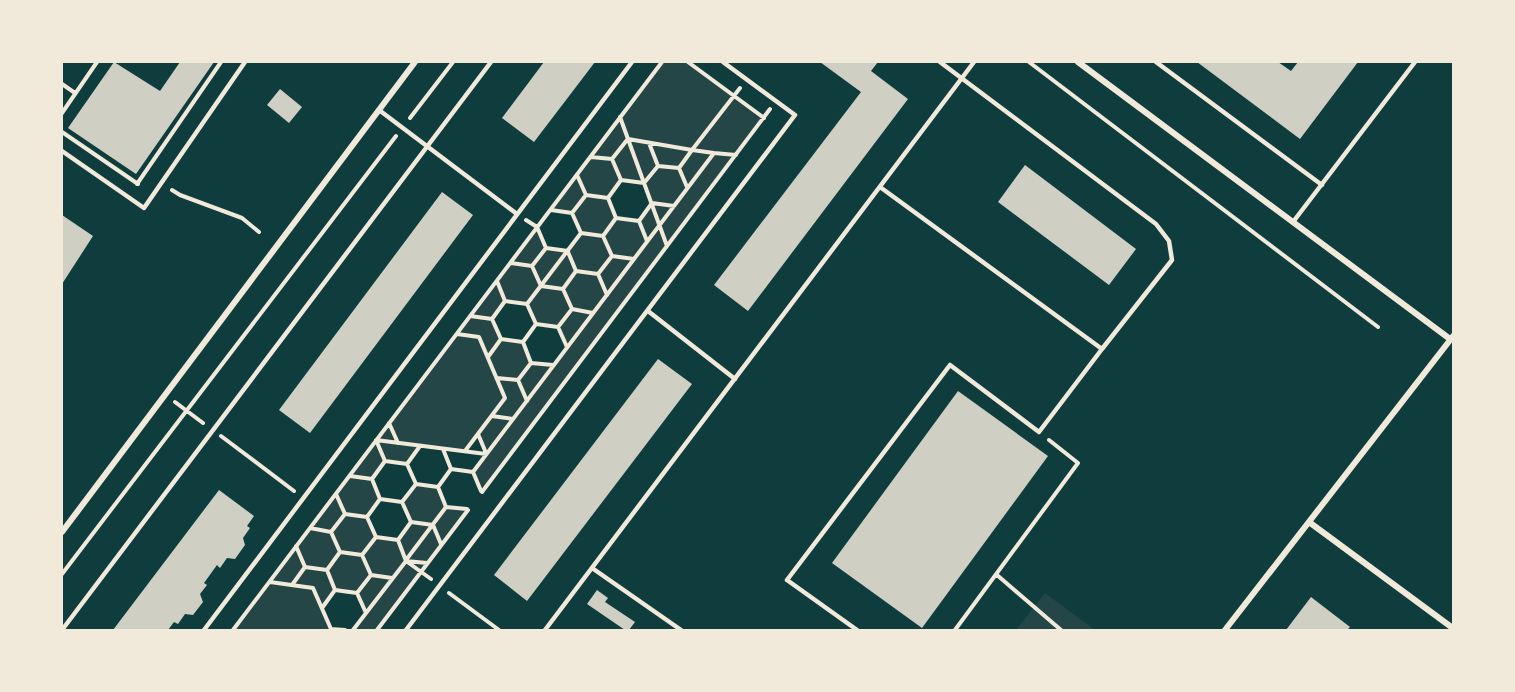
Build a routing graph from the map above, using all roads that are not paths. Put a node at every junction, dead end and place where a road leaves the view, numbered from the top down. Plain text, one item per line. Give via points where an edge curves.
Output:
1 (245, 62) edge
2 (415, 62) edge
3 (491, 62) edge
4 (633, 62) edge
5 (723, 62) edge
6 (940, 62) edge
7 (974, 62) edge
8 (1078, 62) edge
9 (1156, 62) edge
10 (1415, 62) edge
11 (962, 78) junction
12 (379, 110) junction
13 (427, 147) junction
14 (62, 151) edge
15 (1322, 185) junction
16 (880, 187) junction
17 (518, 214) junction
18 (1293, 222) junction
19 (648, 310) junction
20 (1452, 337) edge
21 (1102, 349) junction
22 (735, 379) junction
23 (1309, 522) junction
24 (62, 532) edge
25 (592, 568) junction
26 (1454, 629) edge
27 (63, 630) edge
28 (204, 630) edge
29 (406, 630) edge
30 (545, 630) edge
31 (681, 630) edge
32 (857, 630) edge
33 (1225, 630) edge

1 - 14 lane via 144,208
2 - 12 street
3 - 13 lane
4 - 17 lane
5 - 19 lane via 795,115
6 - 11 lane
7 - 11 lane
8 - 18 street
9 - 15 lane
10 - 15 lane
11 - 16 lane
11 - 21 lane via 1156,224 1169,241 1172,260
12 - 13 lane
12 - 24 street
13 - 17 lane
13 - 27 lane
15 - 18 lane
16 - 21 lane
16 - 22 lane
17 - 28 lane
18 - 20 street
19 - 22 lane
19 - 29 lane
20 - 23 street
21 - 32 lane via 1039,432 950,365 787,580
22 - 25 lane
23 - 26 street
23 - 33 street
25 - 30 lane
25 - 31 lane

